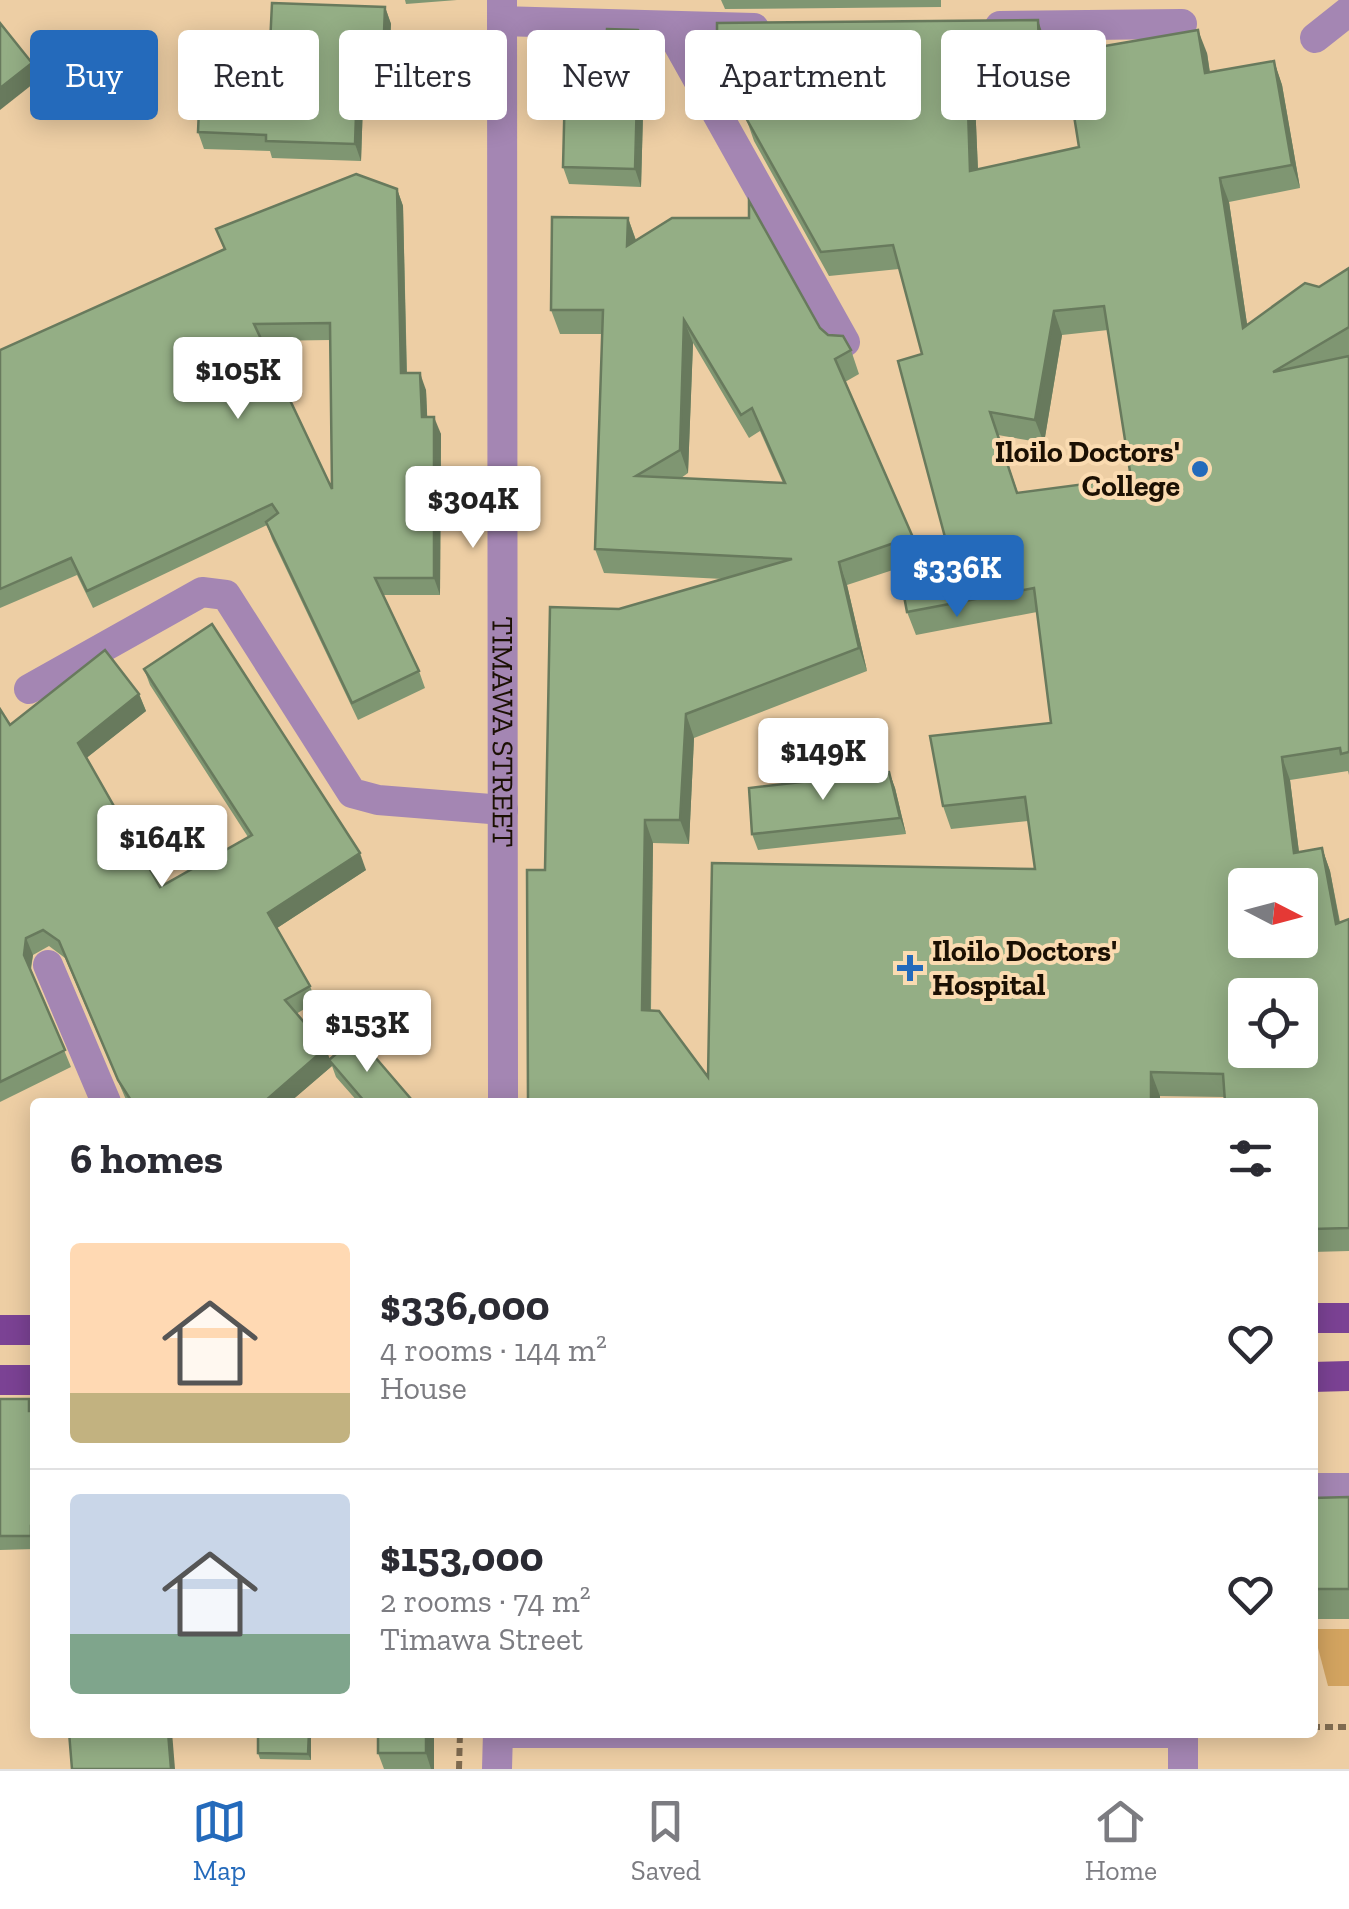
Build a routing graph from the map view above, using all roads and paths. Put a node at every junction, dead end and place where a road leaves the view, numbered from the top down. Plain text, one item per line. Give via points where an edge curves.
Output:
1 (502, 11) edge
2 (1349, 11) edge
3 (1182, 24) dead end
4 (965, 26) edge
5 (787, 27) edge
6 (668, 28) junction
7 (1315, 38) dead end
8 (845, 342) edge
9 (29, 689) dead end
10 (503, 810) junction
11 (48, 966) dead end
12 (104, 1098) edge
13 (503, 1098) edge
14 (1318, 1318) edge
15 (1349, 1318) edge
16 (0, 1330) edge
17 (30, 1330) edge
18 (1349, 1376) edge
19 (1318, 1377) edge
20 (0, 1380) edge
21 (30, 1380) edge
22 (1318, 1488) edge
23 (1349, 1488) edge
24 (1318, 1727) edge
25 (1349, 1727) edge
26 (460, 1738) edge
27 (498, 1738) edge
28 (1183, 1738) edge
29 (459, 1769) edge
30 (497, 1769) edge
31 (1183, 1769) edge

1 - 6 street
1 - 10 street, TIMAWA STREET
2 - 7 street
3 - 4 street
5 - 6 street
6 - 8 street
9 - 10 street via 216,590 226,595 352,792
10 - 13 street, TIMAWA STREET
11 - 12 street
14 - 15 main road
16 - 17 main road
18 - 19 main road
20 - 21 main road
22 - 23 street
24 - 25 path
26 - 29 path
27 - 30 street
28 - 31 street

